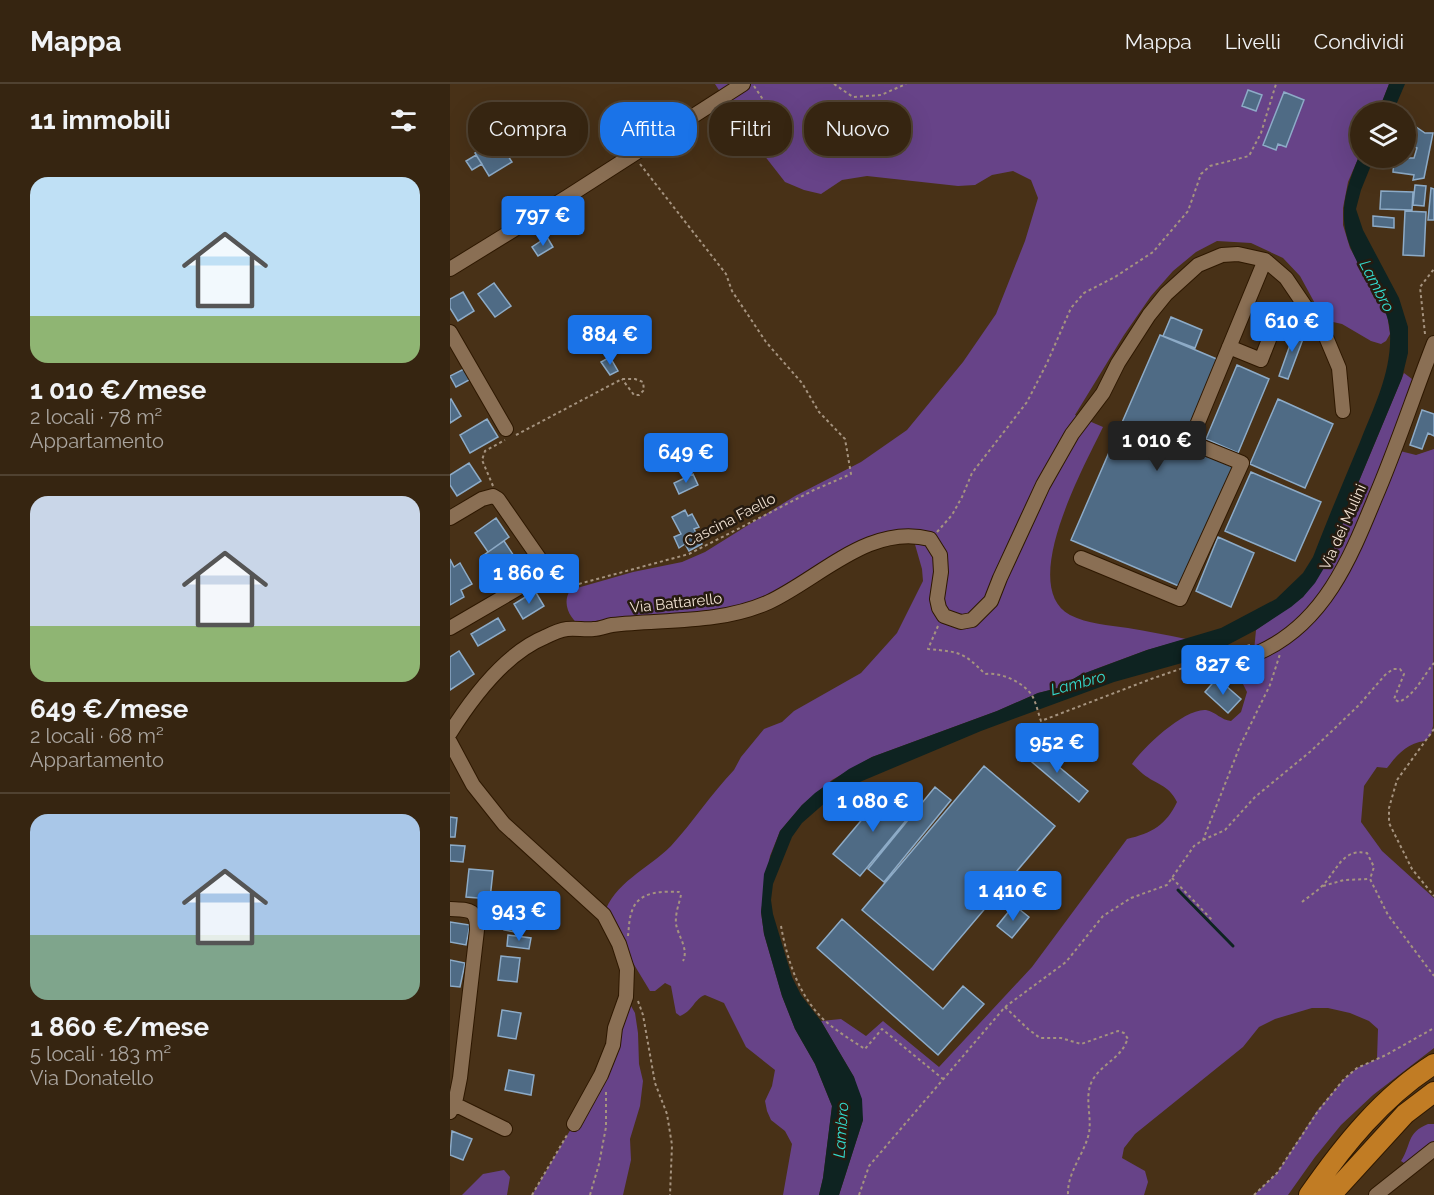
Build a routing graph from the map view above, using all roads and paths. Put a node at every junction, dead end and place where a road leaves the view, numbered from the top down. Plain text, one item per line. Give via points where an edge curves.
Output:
1 (742, 84) edge
2 (752, 84) edge
3 (834, 84) edge
4 (906, 84) edge
5 (1276, 84) edge
6 (765, 102) edge
7 (697, 113) edge
8 (631, 156) edge
9 (634, 156) edge
10 (1265, 260) junction
11 (450, 269) edge
12 (1434, 269) edge
13 (1279, 314) dead end
14 (450, 332) edge
15 (1432, 347) edge
16 (1229, 348) junction
17 (622, 379) junction
18 (1343, 411) dead end
19 (506, 429) dead end
20 (498, 500) junction
21 (450, 518) edge
22 (932, 537) junction
23 (1081, 558) dead end
24 (548, 571) junction
25 (944, 616) junction
26 (450, 628) edge
27 (1282, 642) junction
28 (1260, 652) dead end
29 (1434, 663) edge
30 (1434, 729) edge
31 (450, 733) edge
32 (450, 742) edge
33 (1203, 840) junction
34 (1172, 878) junction
35 (1370, 879) junction
36 (1321, 887) junction
37 (1434, 896) edge
38 (1302, 902) dead end
39 (450, 909) edge
40 (1213, 921) dead end
41 (780, 926) dead end
42 (621, 949) junction
43 (683, 961) dead end
44 (627, 974) junction
45 (1434, 976) edge
46 (1005, 1007) junction
47 (1434, 1028) edge
48 (1434, 1064) edge
49 (600, 1077) junction
50 (944, 1080) junction
51 (1434, 1092) edge
52 (451, 1106) edge
53 (573, 1124) joint
54 (506, 1129) dead end
55 (1434, 1149) edge
56 (532, 1195) edge
57 (590, 1195) edge
58 (670, 1195) edge
59 (859, 1195) edge
60 (1068, 1195) edge
61 (1254, 1195) edge
62 (1309, 1195) edge
63 (1331, 1195) edge
64 (1376, 1195) edge

1 - 7 street
2 - 6 path
3 - 4 path via 853,97 881,95
5 - 22 path via 1261,133 1249,156 1210,166 1201,174 1188,211 1153,252 1084,293 1071,308 1027,402 982,458 952,515
8 - 11 street
9 - 24 path, Cascina Faello via 726,274 732,291 766,342 802,382 819,412 845,439 851,474 689,554 575,585 563,583
10 - 16 street
10 - 18 street via 1286,278 1326,337 1339,368
10 - 25 street via 1222,255 1198,265 1166,294 1072,434 1043,485 991,601 972,620 961,622
12 - 15 path via 1420,287 1422,325
13 - 16 street via 1261,360
14 - 19 street
15 - 27 street, Via dei Mulini via 1350,558 1335,586
16 - 23 street via 1190,442 1242,463 1180,599
17 - 17 path via 643,382 644,390 634,395
17 - 20 path via 485,451 482,460
20 - 21 street via 487,497
20 - 24 street
22 - 25 street via 940,555 937,599
22 - 31 street, Via Battarello via 911,535 882,540 850,553 769,602 734,613 684,621 567,629 544,637 495,675
24 - 26 street
25 - 27 path via 928,649 963,654 985,674 1003,676 1022,686 1032,695 1041,721 1245,646
27 - 28 street, Via dei Mulini
27 - 33 path via 1270,685 1240,746
29 - 33 path via 1414,690 1399,702 1394,699 1404,674 1393,669 1384,675 1359,705 1255,797 1225,830
30 - 37 path via 1397,780 1389,823 1412,869
32 - 42 street via 473,785 504,824 604,915
33 - 34 path via 1194,846
34 - 40 path
34 - 46 path via 1167,885 1131,898 1103,916 1066,962
35 - 36 path via 1344,880
35 - 36 path via 1374,867 1367,853 1356,851 1345,856
35 - 45 path via 1388,915
36 - 38 path
39 - 52 street via 468,910 476,916 477,930 460,1078
41 - 50 path via 791,968 822,1018 865,1049 882,1029
42 - 43 path via 638,900 655,892 679,892 675,921 686,951
42 - 44 street
44 - 49 street via 626,997
44 - 58 path via 643,1015 655,1083 667,1114 672,1145
46 - 50 path
46 - 60 path via 1040,1038 1084,1044 1118,1031 1128,1039 1122,1050 1098,1070 1091,1083 1089,1132 1073,1167
47 - 61 path via 1344,1079 1317,1111 1276,1173
48 - 62 highway via 1410,1079 1341,1150
49 - 53 street
49 - 57 path via 606,1090 606,1127
50 - 59 path via 869,1166
51 - 63 highway via 1405,1114
52 - 54 street
53 - 56 path
55 - 64 street

